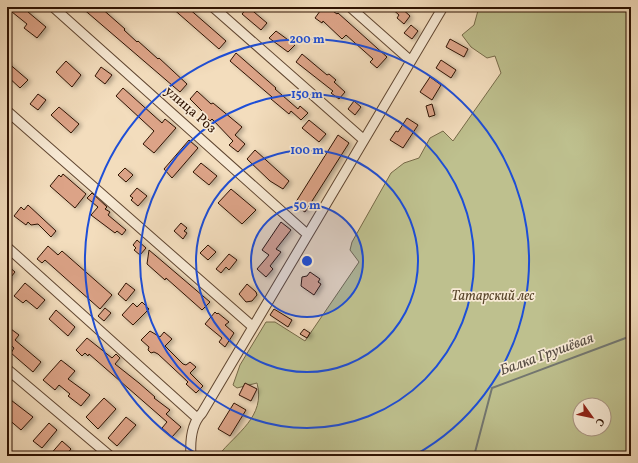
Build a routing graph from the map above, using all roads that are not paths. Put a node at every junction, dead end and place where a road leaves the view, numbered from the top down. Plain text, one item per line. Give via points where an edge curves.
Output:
1 (53, 7) edge
2 (213, 7) edge
3 (350, 7) edge
4 (443, 7) edge
5 (411, 61) junction
6 (7, 111) edge
7 (364, 140) junction
8 (307, 234) junction
9 (7, 247) edge
10 (252, 326) junction
11 (7, 369) edge
12 (197, 418) junction
13 (110, 456) edge
14 (192, 456) edge

1 - 8 street, улица Роз
2 - 7 street
3 - 5 street
4 - 5 street
5 - 7 street
6 - 10 street
7 - 8 street
8 - 10 street
9 - 12 street
10 - 12 street
11 - 13 street
12 - 14 street via 190,441

